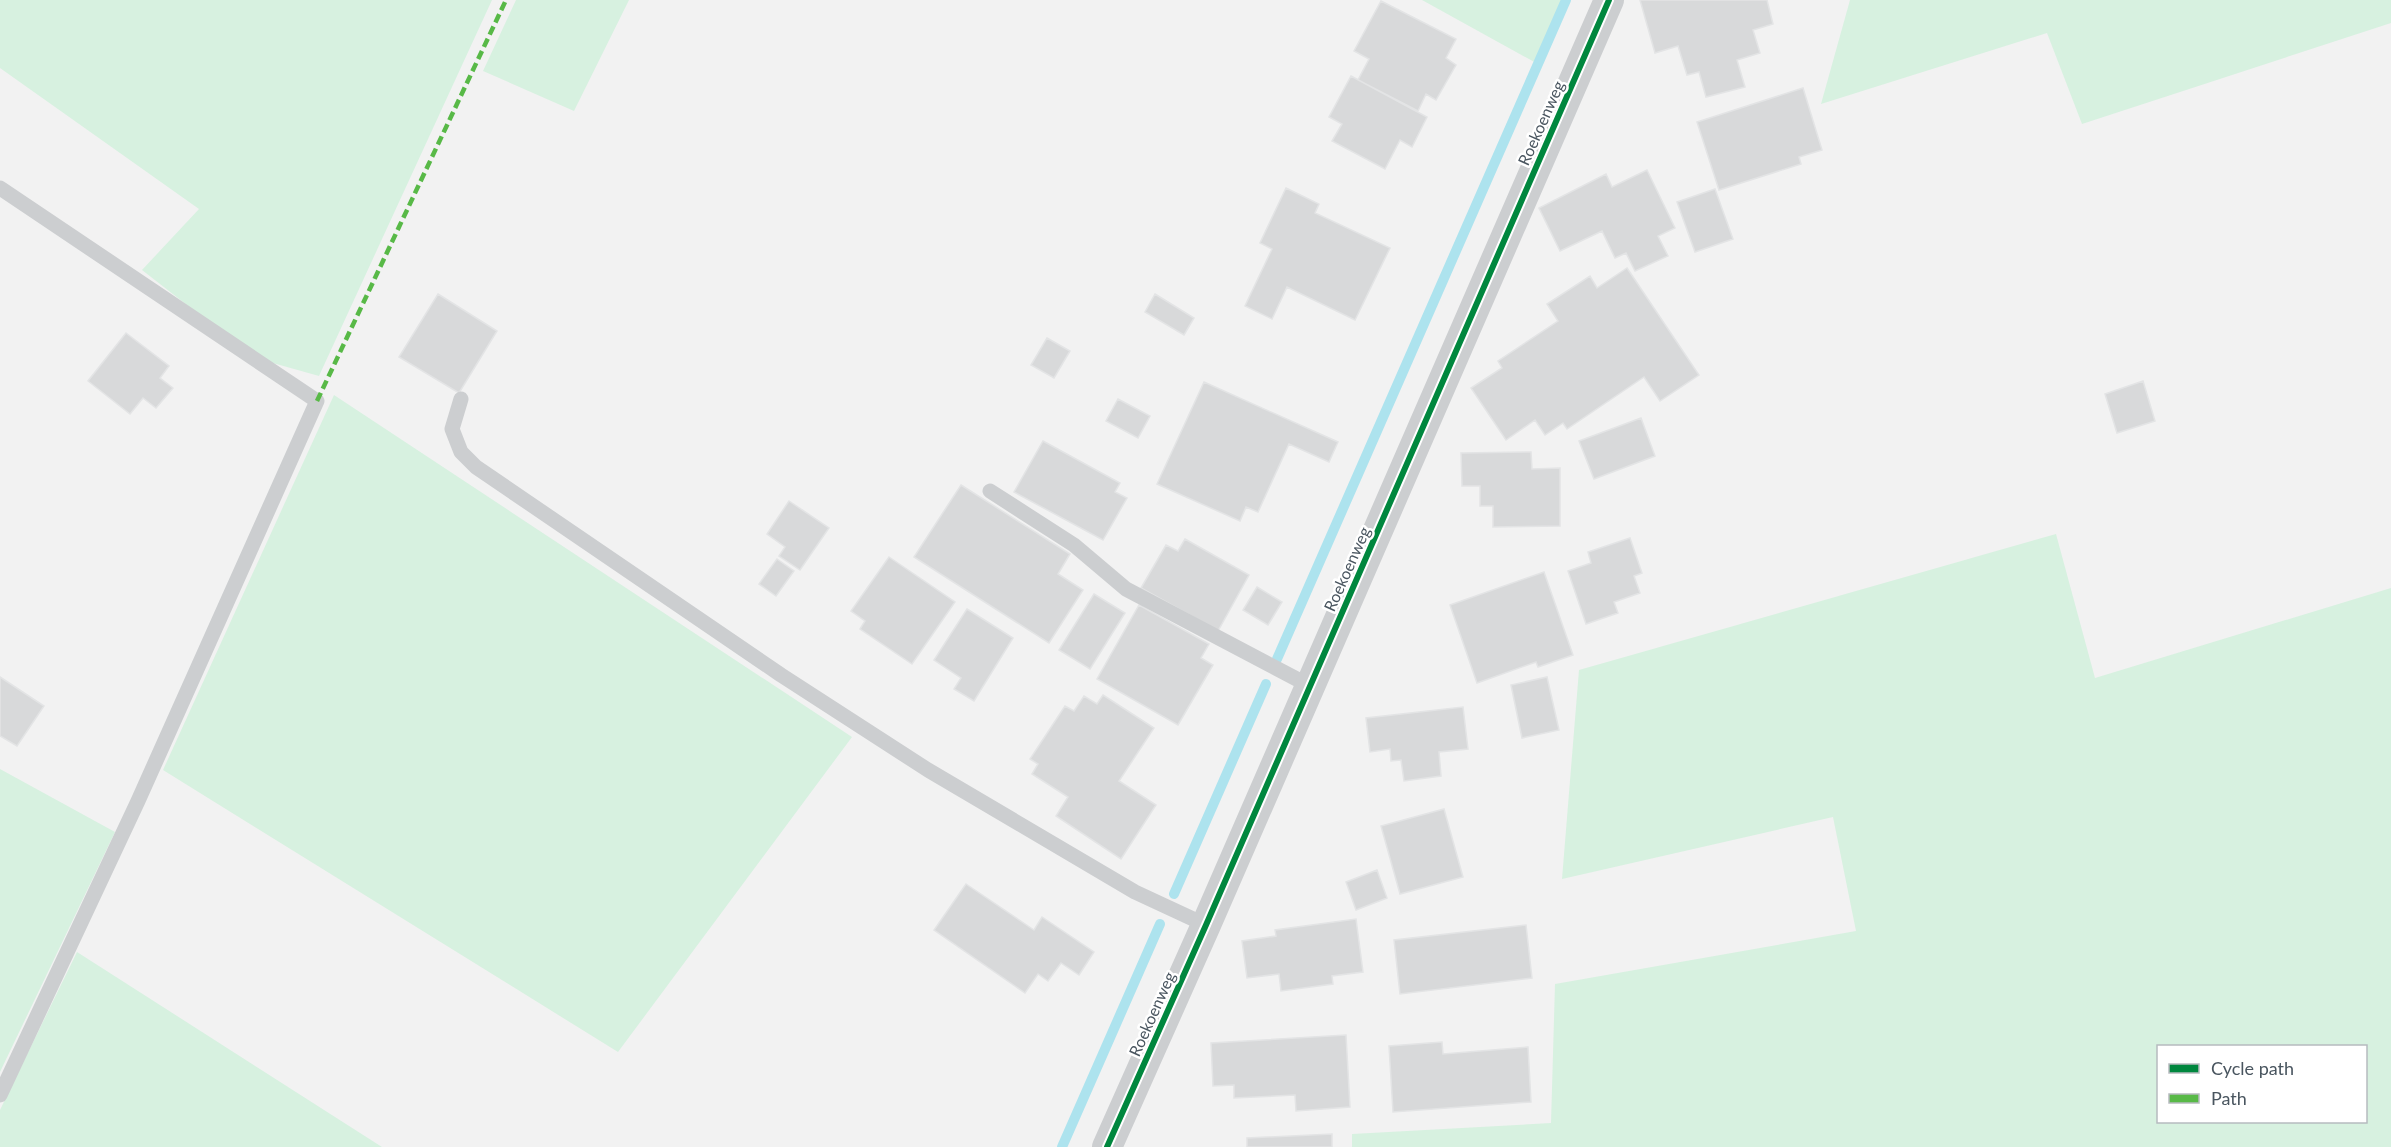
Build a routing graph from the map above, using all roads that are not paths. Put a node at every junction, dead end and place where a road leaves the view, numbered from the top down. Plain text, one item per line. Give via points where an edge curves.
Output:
1 (1609, 0) edge
2 (0, 188) edge
3 (461, 399) dead end
4 (990, 491) dead end
5 (1310, 686) junction
6 (1206, 925) junction
7 (0, 1095) edge
8 (1107, 1147) edge

1 - 5 street, Roekoenweg
2 - 7 lane via 317,401 138,801
3 - 6 lane via 452,429 461,452 476,467 928,770 1135,892
4 - 5 lane via 1074,545 1126,589
5 - 6 street, Roekoenweg
6 - 8 street, Roekoenweg

